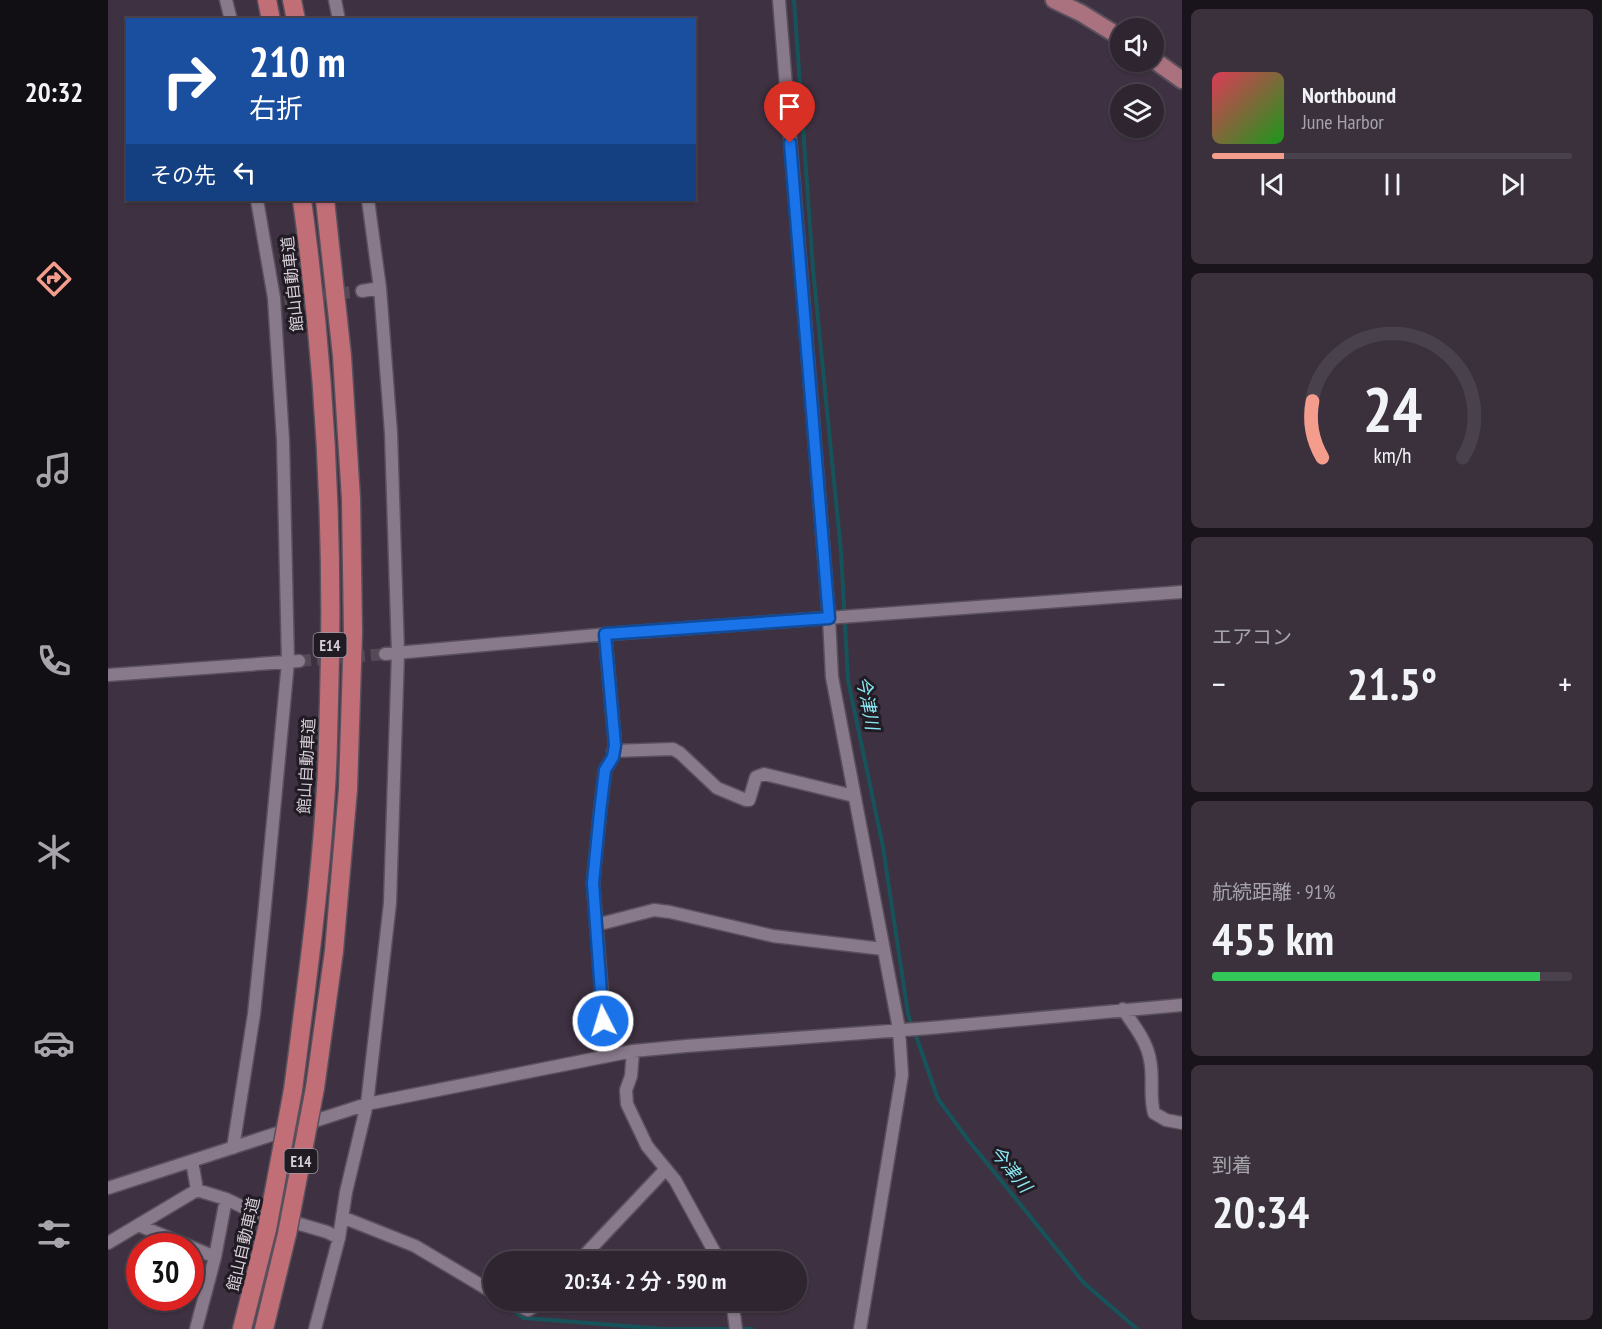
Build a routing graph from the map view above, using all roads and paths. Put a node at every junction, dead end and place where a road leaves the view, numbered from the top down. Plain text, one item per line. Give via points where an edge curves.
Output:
1 (226, 0) edge
2 (267, 0) edge
3 (292, 0) edge
4 (335, 0) edge
5 (779, 0) edge
6 (1054, 0) edge
7 (230, 18) edge
8 (271, 18) edge
9 (296, 18) edge
10 (339, 18) edge
11 (1110, 31) edge
12 (1164, 67) edge
13 (1182, 80) edge
14 (257, 201) edge
15 (302, 201) edge
16 (325, 201) edge
17 (368, 201) edge
18 (380, 288) junction
19 (362, 291) tunnel mouth
20 (1182, 592) edge
21 (829, 618) junction
22 (605, 634) junction
23 (398, 653) junction
24 (385, 654) tunnel mouth
25 (294, 661) junction
26 (108, 675) edge
27 (613, 752) junction
28 (854, 796) junction
29 (596, 925) junction
30 (883, 949) junction
31 (1182, 1005) edge
32 (1123, 1010) junction
33 (899, 1029) junction
34 (633, 1051) junction
35 (607, 1056) junction
36 (367, 1104) junction
37 (1182, 1123) edge
38 (233, 1148) junction
39 (192, 1161) junction
40 (666, 1169) junction
41 (108, 1188) edge
42 (197, 1190) junction
43 (226, 1199) junction
44 (342, 1217) junction
45 (138, 1225) junction
46 (339, 1238) junction
47 (108, 1243) edge
48 (588, 1251) edge
49 (714, 1251) edge
50 (215, 1257) junction
51 (483, 1287) edge
52 (734, 1311) edge
53 (196, 1329) edge
54 (242, 1329) edge
55 (264, 1329) edge
56 (315, 1329) edge
57 (736, 1329) edge
58 (860, 1329) edge

1 - 7 street
2 - 8 highway
3 - 9 highway
4 - 10 street
5 - 21 street
6 - 11 main road
12 - 13 main road
14 - 25 street via 279,298
15 - 54 highway, 館山自動車道 / E14, bridge via 320,359 329,501 331,632 326,788 312,949 293,1090 267,1228
16 - 55 highway, E14, bridge via 341,345 351,499 353,632 346,813 334,951 315,1088
17 - 18 street
18 - 19 street
18 - 23 street via 391,433
20 - 21 street
21 - 22 street
21 - 28 street via 832,677
22 - 23 street
22 - 27 street
23 - 24 street
23 - 36 street via 390,903
25 - 26 street
25 - 38 street via 254,1014
27 - 28 street via 673,749 717,788 746,800 756,777 764,774
27 - 29 street via 605,770 593,883
28 - 30 street
29 - 30 street via 654,910 773,936
29 - 35 street
30 - 33 street
31 - 32 street
32 - 33 street
32 - 37 street via 1146,1044 1154,1113
33 - 34 street
33 - 58 street via 902,1075
34 - 35 street
34 - 40 street via 627,1104 647,1146
35 - 36 street
36 - 38 street
36 - 44 street
38 - 39 street
39 - 41 street
39 - 42 street
40 - 48 street
40 - 49 street
42 - 43 street
42 - 45 street
43 - 46 street
43 - 50 street
44 - 46 street
44 - 51 street via 414,1246
45 - 47 street
45 - 50 street
46 - 56 street
50 - 53 street
52 - 57 street

